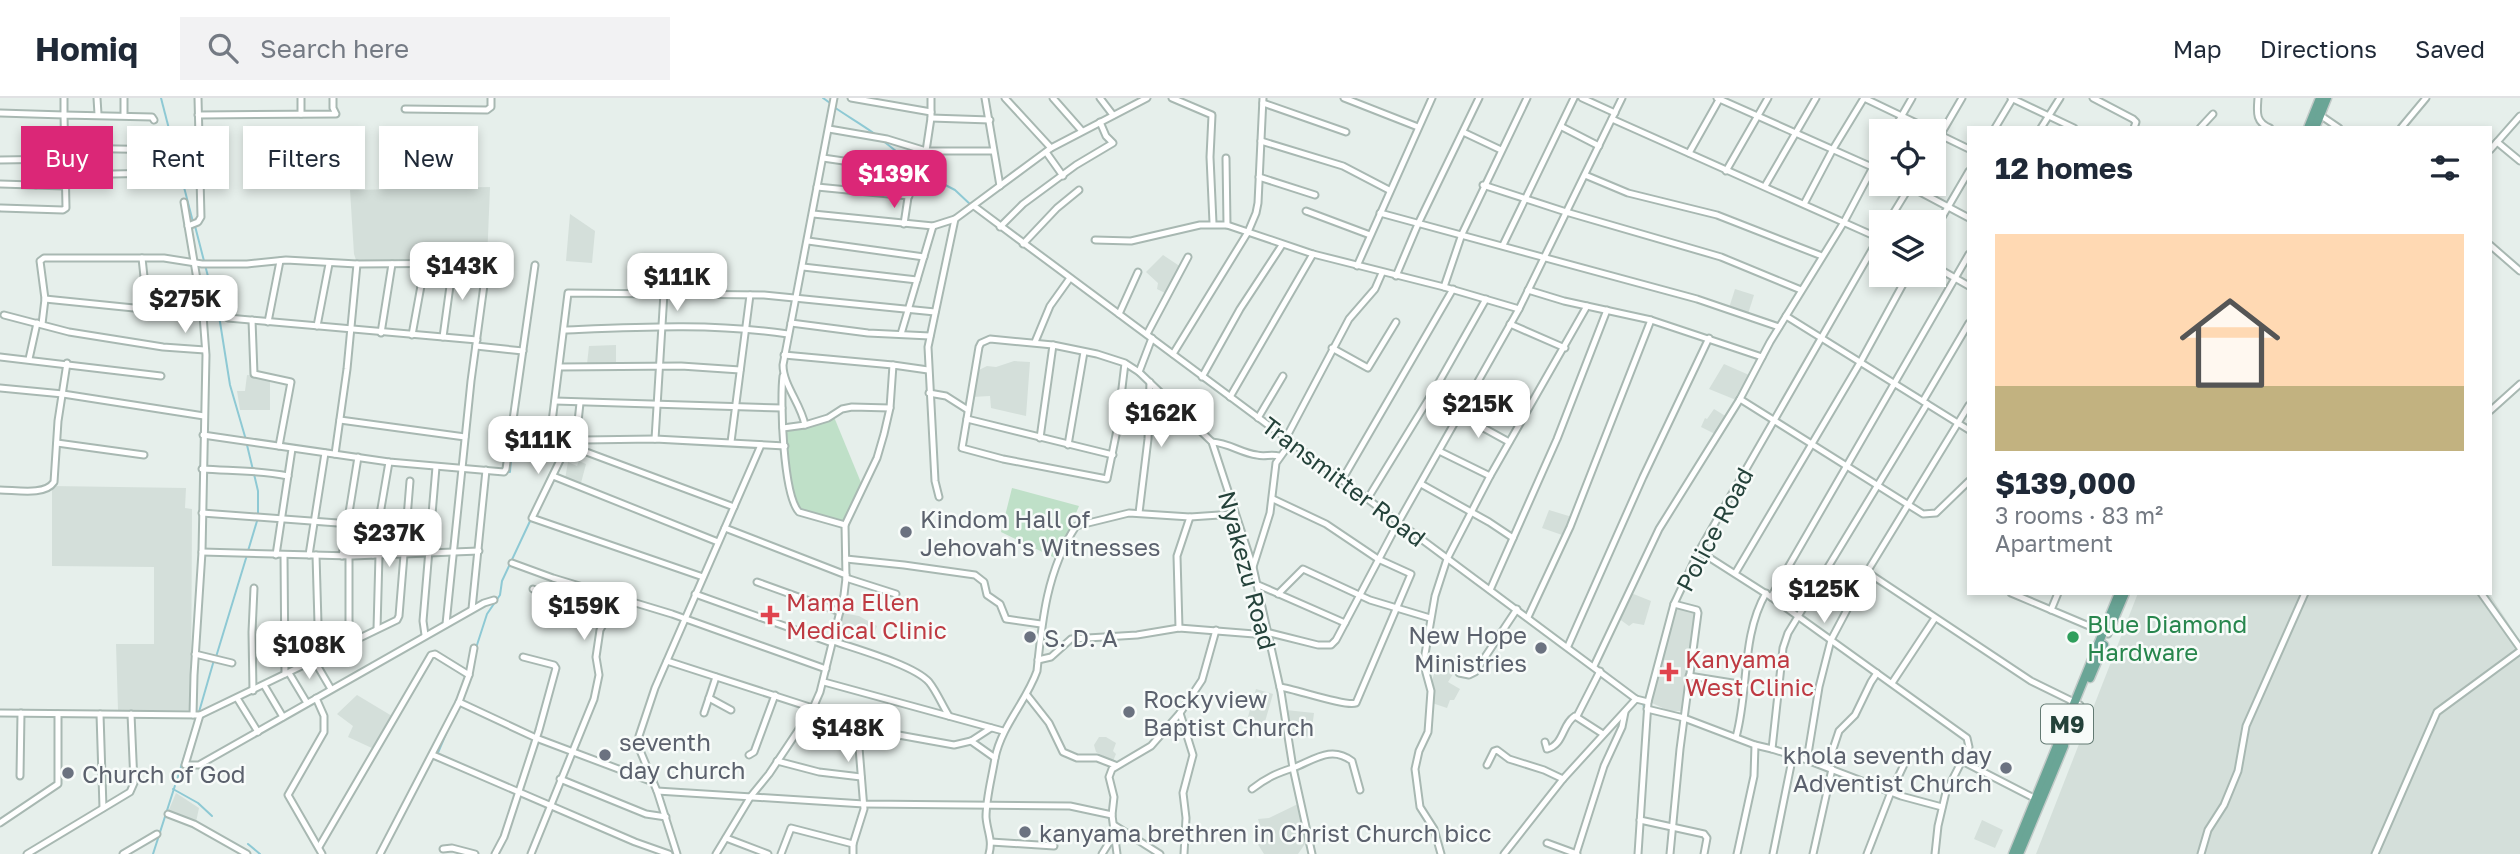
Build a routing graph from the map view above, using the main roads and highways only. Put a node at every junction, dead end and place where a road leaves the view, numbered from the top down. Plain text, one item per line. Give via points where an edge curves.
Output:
1 (2320, 98) edge
2 (2327, 98) edge
3 (2317, 113) junction
4 (2309, 126) edge
5 (2315, 126) edge
6 (2118, 595) edge
7 (2124, 595) edge
8 (2106, 633) junction
9 (2078, 704) junction
10 (2013, 854) edge
11 (2020, 854) edge

1 - 3 main road
2 - 3 main road
3 - 4 main road
3 - 5 main road
6 - 8 main road, M9
7 - 8 main road, M9
8 - 9 main road, M9
9 - 10 main road, M9
9 - 11 main road, M9

